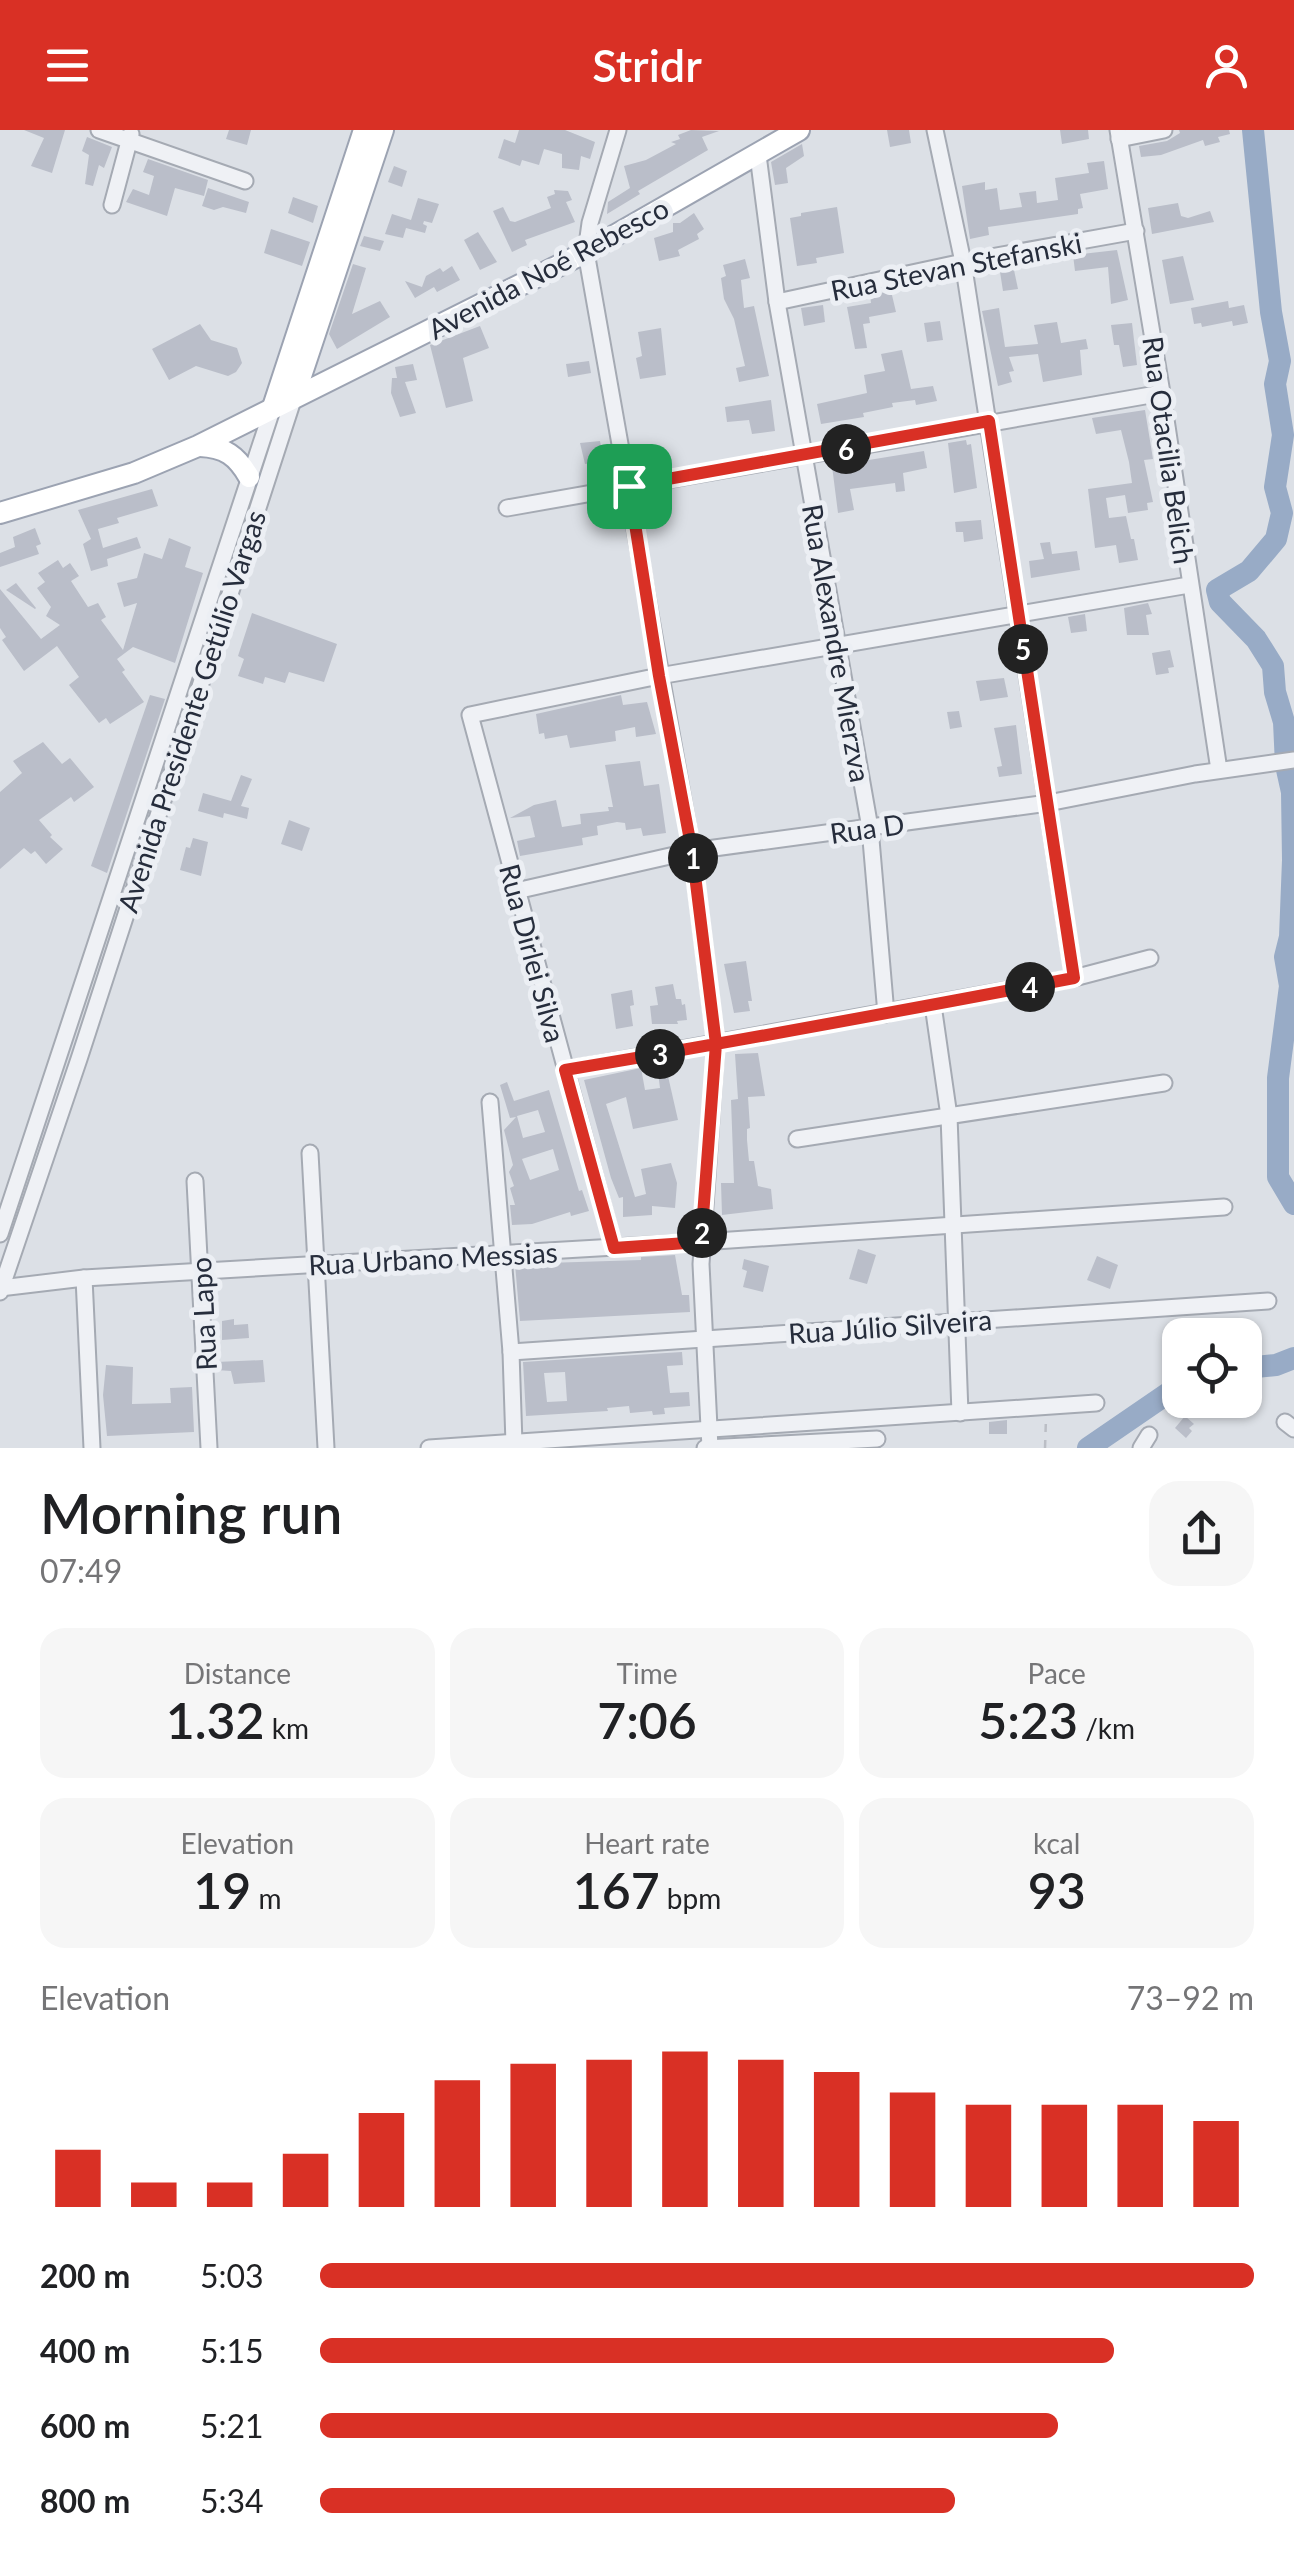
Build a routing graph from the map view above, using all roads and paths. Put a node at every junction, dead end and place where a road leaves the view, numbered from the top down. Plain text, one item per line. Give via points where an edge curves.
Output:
1 (100, 130) edge
2 (364, 130) edge
3 (383, 130) edge
4 (799, 130) edge
5 (935, 130) edge
6 (1164, 130) edge
7 (614, 131) edge
8 (1118, 134) edge
9 (130, 135) edge
10 (758, 155) junction
11 (245, 182) dead end
12 (112, 205) dead end
13 (1136, 230) junction
14 (586, 252) junction
15 (963, 262) junction
16 (776, 302) junction
17 (1162, 393) junction
18 (294, 397) junction
19 (273, 407) junction
20 (989, 421) junction
21 (198, 446) junction
22 (803, 457) junction
23 (250, 477) junction
24 (629, 486) junction
25 (507, 508) dead end
26 (0, 513) edge
27 (1189, 585) junction
28 (1017, 613) junction
29 (839, 646) junction
30 (190, 658) junction
31 (207, 663) junction
32 (659, 676) junction
33 (1286, 761) edge
34 (1219, 770) junction
35 (1048, 803) junction
36 (870, 828) junction
37 (692, 851) junction
38 (516, 891) junction
39 (1150, 958) dead end
40 (1074, 978) junction
41 (934, 1005) junction
42 (886, 1014) junction
43 (716, 1044) junction
44 (565, 1070) junction
45 (1164, 1083) dead end
46 (490, 1102) dead end
47 (949, 1116) junction
48 (797, 1139) dead end
49 (310, 1153) dead end
50 (195, 1181) dead end
51 (1224, 1207) dead end
52 (952, 1224) junction
53 (0, 1234) edge
54 (701, 1242) junction
55 (614, 1248) junction
56 (503, 1254) junction
57 (318, 1266) junction
58 (201, 1272) junction
59 (84, 1278) junction
60 (0, 1290) edge
61 (1268, 1300) dead end
62 (956, 1321) junction
63 (704, 1338) junction
64 (511, 1352) junction
65 (1096, 1403) dead end
66 (1046, 1407) junction
67 (960, 1413) junction
68 (710, 1430) junction
69 (877, 1438) dead end
70 (514, 1444) junction
71 (828, 1445) edge
72 (477, 1447) edge
73 (92, 1448) edge
74 (209, 1448) edge
75 (326, 1448) edge
76 (429, 1448) edge
77 (708, 1448) edge
78 (1044, 1448) edge

1 - 9 street
2 - 19 main road, Avenida Presidente Getúlio Vargas
3 - 18 main road, Avenida Presidente Getúlio Vargas
4 - 10 main road, Avenida Noé Rebesco
5 - 15 street
6 - 8 street
7 - 14 street
8 - 13 street, Rua Otacilia Belich
9 - 11 street
9 - 12 street
10 - 14 main road, Avenida Noé Rebesco
10 - 16 street, Rua Alexandre Mierzva
13 - 15 street, Rua Stevan Stefanski
13 - 17 street, Rua Otacilia Belich
14 - 18 main road, Avenida Noé Rebesco
14 - 24 street
15 - 16 street, Rua Stevan Stefanski
15 - 20 street
16 - 22 street, Rua Alexandre Mierzva
17 - 20 street
17 - 27 street, Rua Otacilia Belich
18 - 19 main road, Avenida Noé Rebesco
18 - 31 street, Avenida Presidente Getúlio Vargas
19 - 21 main road, Avenida Noé Rebesco
19 - 23 street, Avenida Presidente Getúlio Vargas
20 - 22 street
20 - 28 street
21 - 23 main road via 224,449
21 - 26 main road, Avenida Noé Rebesco via 134,473
22 - 24 street
22 - 29 street, Rua Alexandre Mierzva
23 - 30 street, Avenida Presidente Getúlio Vargas
24 - 25 street
24 - 32 street
27 - 28 street
27 - 34 street, Rua Otacilia Belich
28 - 29 street
28 - 35 street
29 - 32 street
29 - 36 street, Rua Alexandre Mierzva
30 - 31 street
30 - 53 street, Avenida Presidente Getúlio Vargas
31 - 60 street, Avenida Presidente Getúlio Vargas
32 - 37 street
32 - 38 street, Rua Dirlei Silva via 470,716
33 - 34 street, Rua D
34 - 35 street, Rua D
35 - 36 street, Rua D
35 - 40 street
36 - 37 street, Rua D
36 - 42 street, Rua Alexandre Mierzva
37 - 38 street, Rua D
37 - 43 street
38 - 44 street, Rua Dirlei Silva
39 - 40 street
40 - 41 street
41 - 42 street
41 - 47 street
42 - 43 street
43 - 44 street
43 - 54 street
44 - 55 street, Rua Dirlei Silva
45 - 47 street
46 - 56 street
47 - 48 street
47 - 52 street
49 - 57 street
50 - 58 street, Rua Lapo
51 - 52 street, Rua Urbano Messias
52 - 54 street, Rua Urbano Messias
52 - 62 street
54 - 55 street, Rua Urbano Messias
54 - 63 street
55 - 56 street, Rua Urbano Messias
56 - 57 street, Rua Urbano Messias
56 - 64 street
57 - 58 street, Rua Urbano Messias
57 - 75 street
58 - 59 street, Rua Urbano Messias
58 - 74 street, Rua Lapo
59 - 60 street, Rua Urbano Messias
59 - 73 street
61 - 62 street, Rua Júlio Silveira
62 - 63 street, Rua Júlio Silveira
62 - 67 street
63 - 64 street, Rua Júlio Silveira
63 - 68 street
64 - 70 street
65 - 66 street
66 - 67 street
66 - 78 path
67 - 68 street
68 - 70 street
68 - 77 street
69 - 71 street
70 - 72 street
71 - 77 street
72 - 76 street

